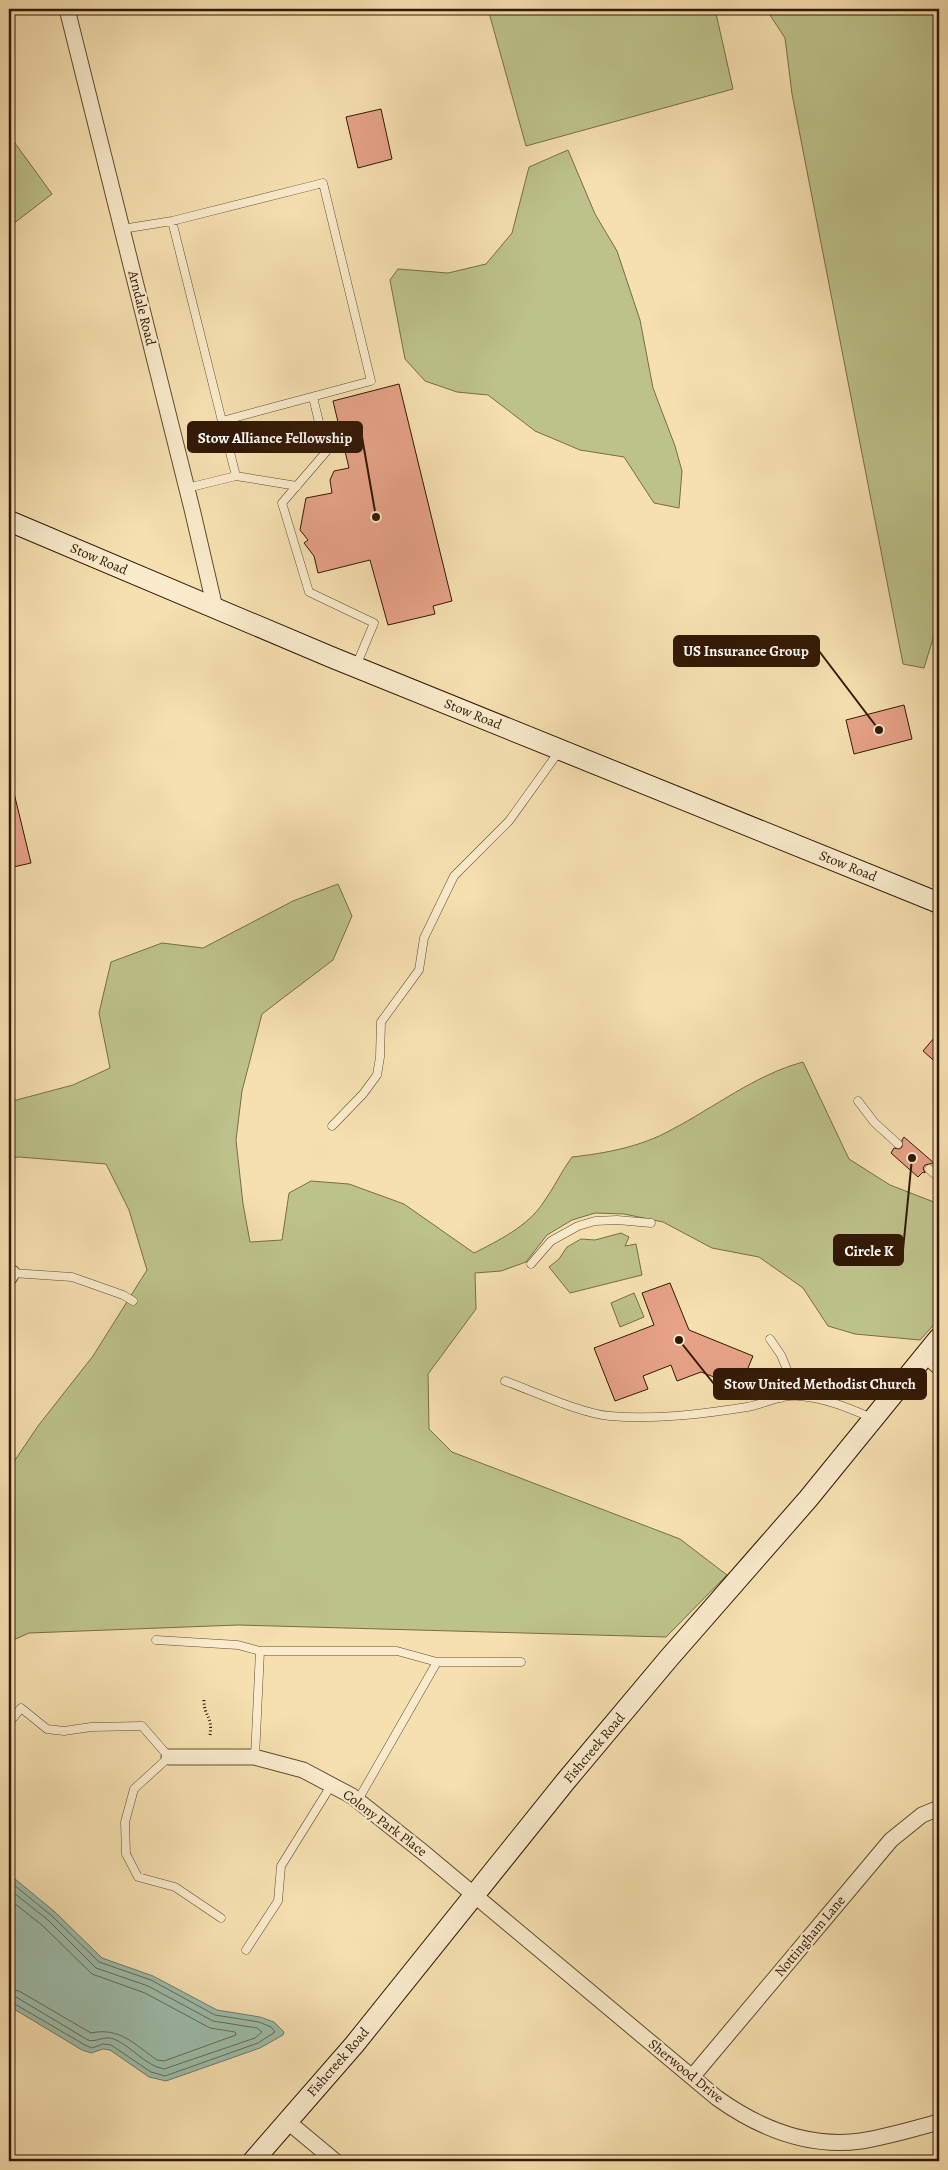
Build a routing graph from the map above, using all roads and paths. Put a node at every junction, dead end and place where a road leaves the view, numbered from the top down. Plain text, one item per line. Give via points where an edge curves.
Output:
1 (67, 9) edge
2 (172, 221) junction
3 (122, 229) junction
4 (313, 396) junction
5 (222, 421) junction
6 (236, 476) junction
7 (297, 486) junction
8 (187, 488) junction
9 (9, 521) edge
10 (215, 608) junction
11 (356, 667) junction
12 (560, 750) junction
13 (939, 903) edge
14 (858, 1101) dead end
15 (332, 1126) dead end
16 (898, 1144) dead end
17 (929, 1169) dead end
18 (939, 1178) edge
19 (652, 1224) dead end
20 (531, 1264) dead end
21 (10, 1275) edge
22 (133, 1301) dead end
23 (939, 1338) edge
24 (770, 1339) dead end
25 (932, 1361) edge
26 (791, 1379) junction
27 (505, 1381) dead end
28 (798, 1396) junction
29 (781, 1398) junction
30 (874, 1418) junction
31 (156, 1640) dead end
32 (260, 1652) junction
33 (437, 1662) junction
34 (521, 1662) dead end
35 (204, 1700) dead end
36 (9, 1723) edge
37 (210, 1735) dead end
38 (169, 1757) junction
39 (255, 1758) junction
40 (332, 1784) junction
41 (358, 1800) junction
42 (939, 1808) edge
43 (474, 1895) junction
44 (221, 1918) dead end
45 (246, 1950) dead end
46 (692, 2077) junction
47 (287, 2121) junction
48 (939, 2122) edge
49 (253, 2161) edge
50 (335, 2161) edge

1 - 3 street, Arndale Road
2 - 3 lane
2 - 4 lane via 323,183 370,381
2 - 5 lane
3 - 8 street, Arndale Road
4 - 5 lane
4 - 7 lane via 326,452
5 - 6 lane
6 - 7 lane
6 - 8 lane
7 - 11 lane via 282,503 309,592 374,623
8 - 10 street, Arndale Road
9 - 10 main road, Stow Road
10 - 11 main road, Stow Road
11 - 12 main road, Stow Road
12 - 13 main road, Stow Road
12 - 15 lane via 509,821 454,876 424,938 419,970 381,1022 377,1075
14 - 16 lane via 874,1122
17 - 18 lane
19 - 20 lane via 617,1220 578,1226 551,1241
21 - 22 lane via 72,1277
23 - 25 main road, Fishcreek Road
24 - 26 lane
25 - 30 main road, Fishcreek Road
26 - 28 lane
26 - 29 lane
27 - 29 lane via 582,1410 640,1418 748,1406
28 - 29 lane
28 - 30 lane via 839,1404
30 - 43 main road, Fishcreek Road via 565,1782
31 - 32 lane via 238,1646
32 - 33 lane via 397,1651
32 - 39 lane
33 - 34 lane
33 - 41 lane
35 - 37 path via 204,1709 212,1723
36 - 38 lane via 21,1708 47,1729 64,1731 142,1726
38 - 39 street, Colony Park Place
38 - 44 lane via 134,1789 125,1822 126,1854 138,1877 175,1887
39 - 40 street, Colony Park Place via 303,1770
40 - 41 street, Colony Park Place
40 - 45 lane via 281,1866 278,1901
41 - 43 street, Colony Park Place
42 - 46 street, Nottingham Lane via 922,1815 891,1840
43 - 46 street, Sherwood Drive
43 - 47 main road, Fishcreek Road via 354,2045
46 - 48 street, Sherwood Drive via 734,2110 791,2136 860,2141
47 - 49 main road, Fishcreek Road
47 - 50 street

